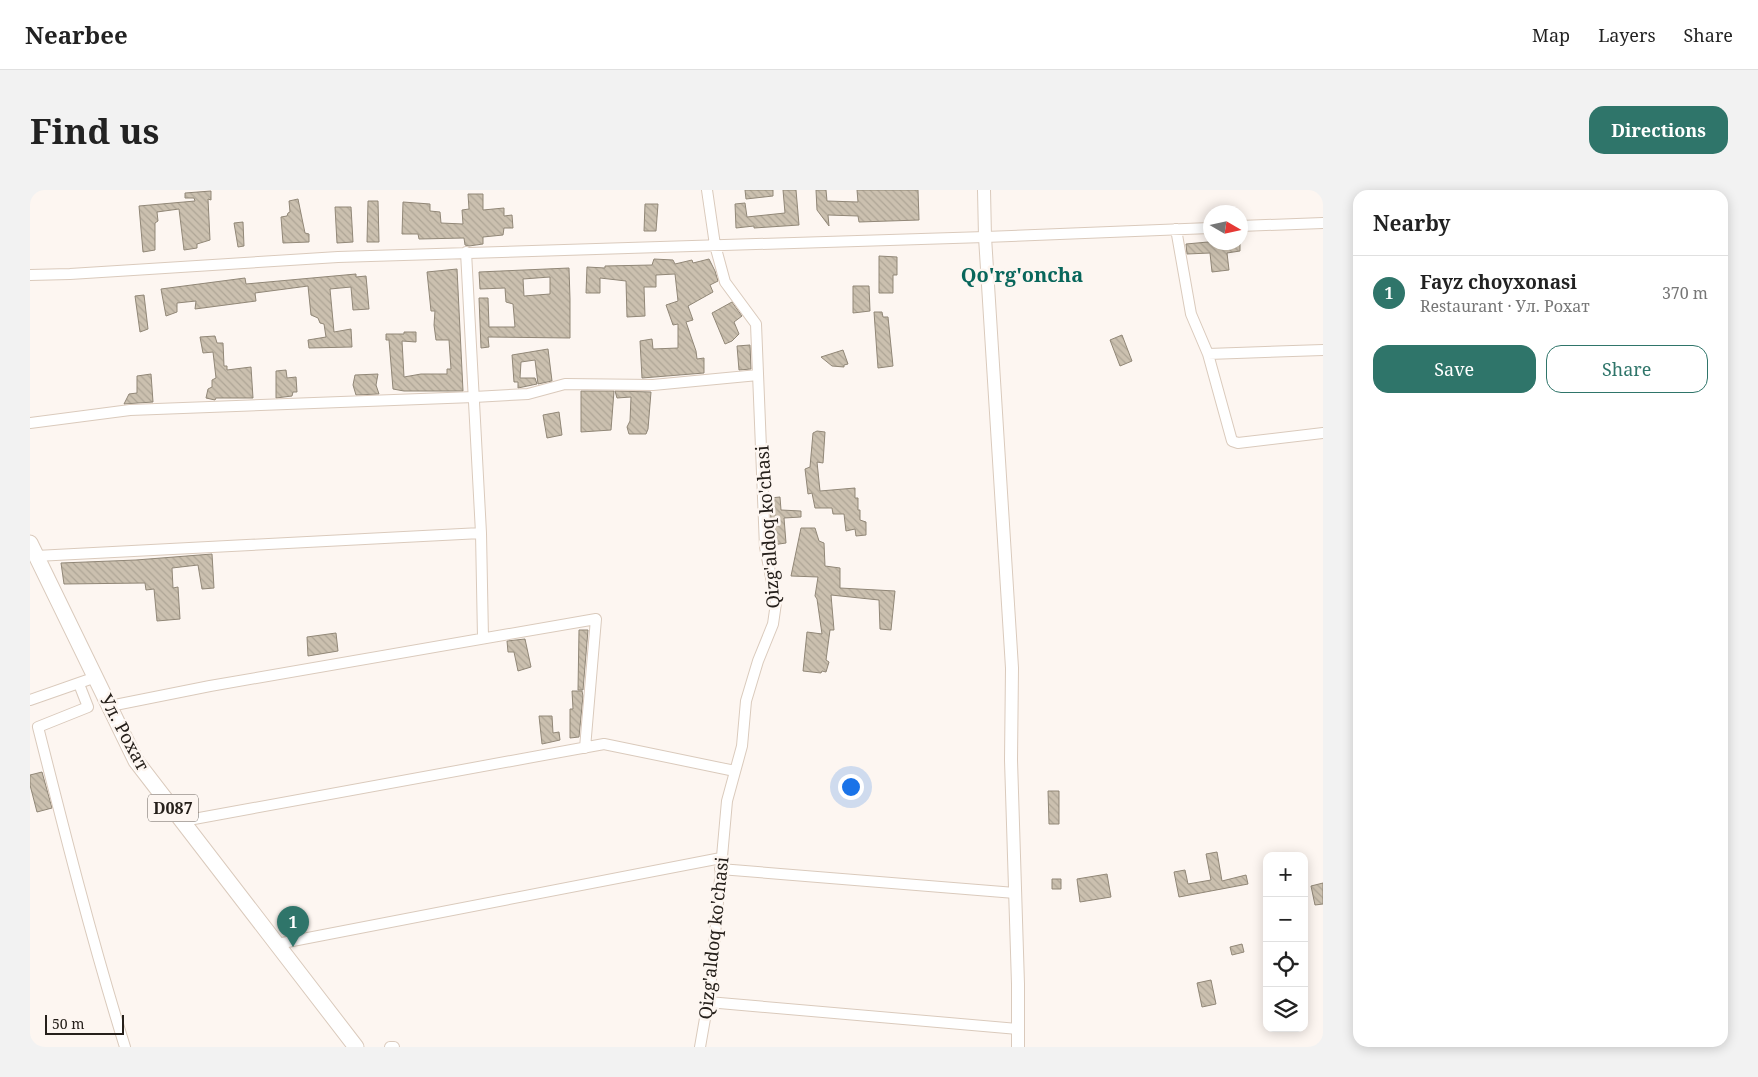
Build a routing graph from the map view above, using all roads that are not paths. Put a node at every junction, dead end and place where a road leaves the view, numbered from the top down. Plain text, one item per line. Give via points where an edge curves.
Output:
1 (707, 190) edge
2 (984, 190) edge
3 (1323, 223) edge
4 (1248, 226) edge
5 (1203, 228) edge
6 (1176, 229) junction
7 (985, 237) junction
8 (715, 245) junction
9 (466, 252) junction
10 (30, 275) edge
11 (1323, 350) edge
12 (1208, 354) junction
13 (758, 375) junction
14 (474, 397) junction
15 (30, 422) edge
16 (1323, 434) edge
17 (481, 532) junction
18 (33, 550) edge
19 (483, 638) junction
20 (96, 677) junction
21 (79, 684) junction
22 (30, 700) edge
23 (110, 706) junction
24 (585, 748) junction
25 (735, 771) junction
26 (183, 822) junction
27 (722, 858) junction
28 (720, 869) junction
29 (1015, 893) junction
30 (277, 944) junction
31 (708, 1002) junction
32 (1018, 1029) junction
33 (125, 1047) edge
34 (356, 1047) edge
35 (700, 1047) edge
36 (1018, 1047) edge

1 - 8 street, Qizg'aldoq ko'chasi
2 - 7 street
3 - 4 street
5 - 6 street
6 - 7 street
6 - 12 street via 1192,314
7 - 8 street
7 - 29 street via 1012,668
8 - 9 street
8 - 13 street, Qizg'aldoq ko'chasi via 725,282 756,324
9 - 10 street
9 - 14 street
11 - 12 street
12 - 16 street via 1232,440 1238,443
13 - 14 street via 653,385 565,384 528,394
13 - 25 street, Qizg'aldoq ko'chasi via 765,547 776,603 746,701 742,746
14 - 15 street via 130,410
14 - 17 street
17 - 18 street
17 - 19 street
18 - 20 main road, Ул. Рохат / D087
19 - 23 street
19 - 24 street via 596,619
20 - 21 street
20 - 23 main road, Ул. Рохат / D087
21 - 22 street
21 - 33 street via 88,707 38,727
23 - 26 main road, Ул. Рохат / D087 via 136,761
24 - 25 street via 604,744
24 - 26 street
25 - 27 street, Qizg'aldoq ko'chasi via 727,801
26 - 30 main road, Ул. Рохат / D087
27 - 28 street, Qizg'aldoq ko'chasi
27 - 30 street
28 - 29 street
28 - 31 street, Qizg'aldoq ko'chasi
29 - 32 street
30 - 34 main road, Ул. Рохат / D087
31 - 32 street
31 - 35 street, Qizg'aldoq ko'chasi
32 - 36 street

